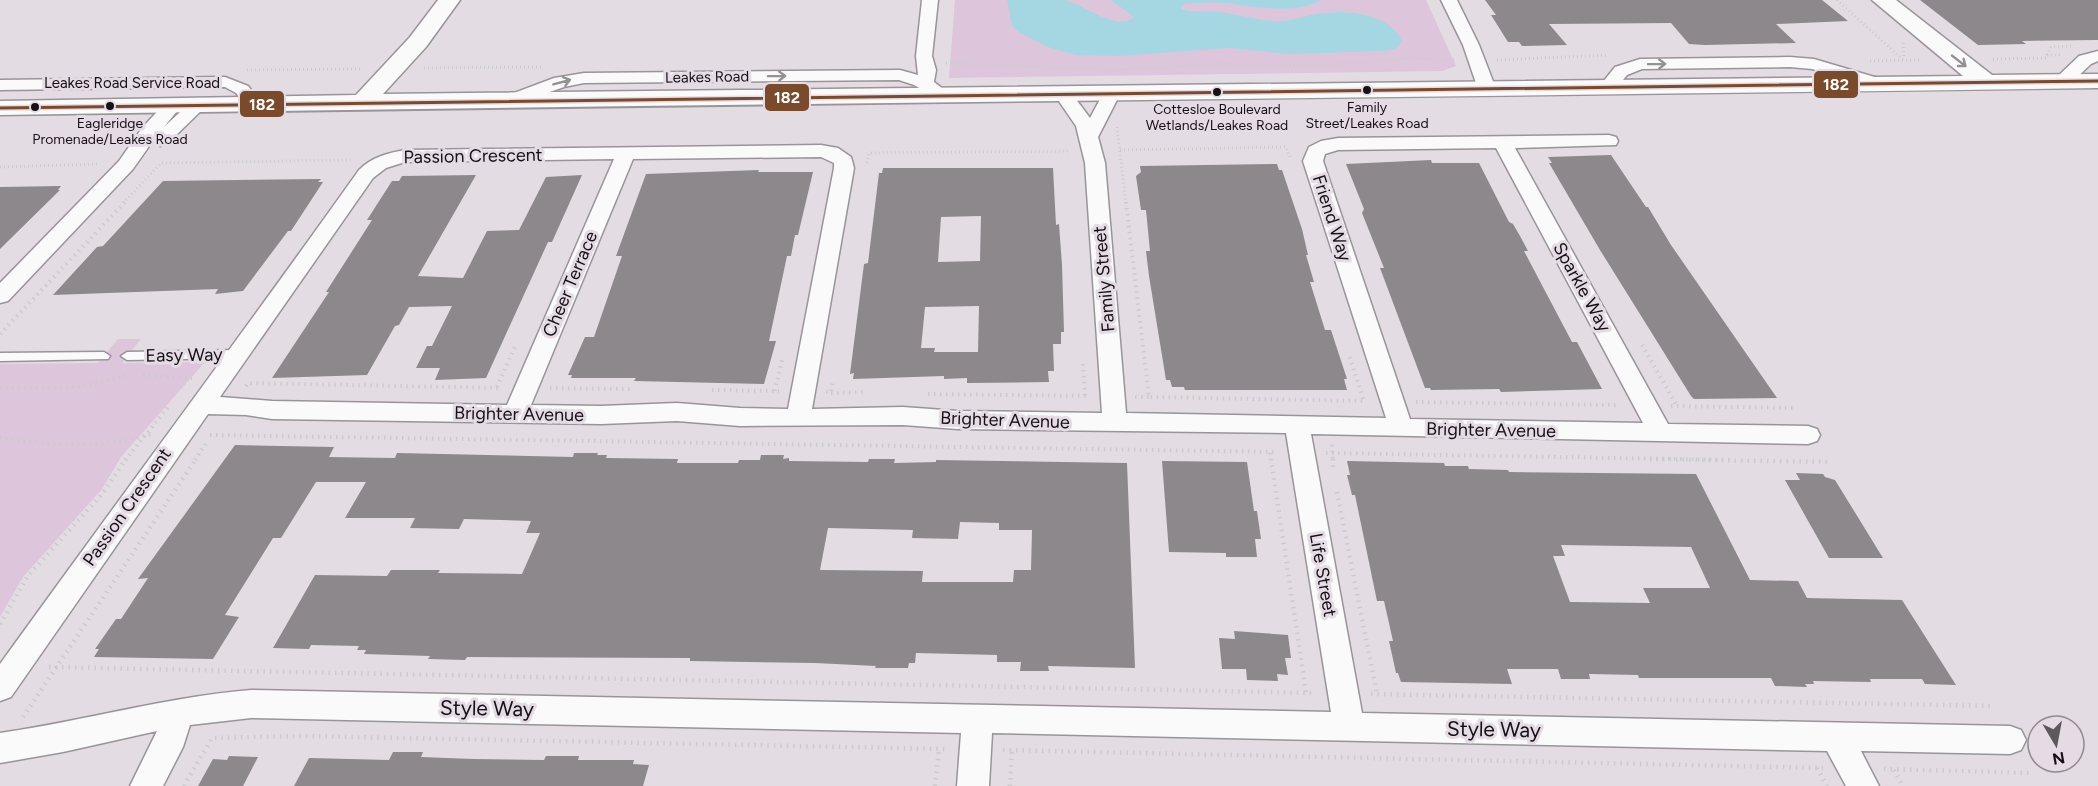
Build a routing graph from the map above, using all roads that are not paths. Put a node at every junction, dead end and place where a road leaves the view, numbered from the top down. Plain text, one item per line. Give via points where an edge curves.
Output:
1 (449, 0) edge
2 (930, 0) edge
3 (1449, 0) edge
4 (1859, 0) edge
5 (1882, 0) edge
6 (924, 56) junction
7 (2098, 56) edge
8 (888, 75) junction
9 (2098, 81) edge
10 (2062, 82) junction
11 (1958, 84) junction
12 (1987, 84) junction
13 (0, 85) edge
14 (1496, 89) junction
15 (934, 90) junction
16 (1111, 93) junction
17 (1063, 94) junction
18 (507, 102) junction
19 (373, 103) junction
20 (253, 104) junction
21 (173, 105) junction
22 (198, 105) junction
23 (0, 108) edge
24 (1090, 135) junction
25 (1609, 141) dead end
26 (1502, 142) junction
27 (626, 153) junction
28 (126, 165) junction
29 (0, 296) edge
30 (240, 354) junction
31 (104, 356) dead end
32 (127, 356) dead end
33 (0, 357) edge
34 (202, 405) junction
35 (515, 414) junction
36 (798, 418) junction
37 (1115, 423) junction
38 (1297, 424) junction
39 (1401, 428) junction
40 (1660, 432) junction
41 (1808, 435) dead end
42 (0, 688) edge
43 (179, 712) junction
44 (978, 718) junction
45 (1349, 726) junction
46 (1835, 735) junction
47 (2010, 740) dead end
48 (1, 748) edge
49 (1858, 777) edge
50 (146, 786) edge
51 (974, 786) edge

1 - 19 main road via 418,42 407,69
2 - 6 street
3 - 14 street
4 - 11 main road via 1904,50
5 -> 12 main road
6 - 8 street via 908,69
6 - 15 street
7 - 10 street via 2085,60
8 - 15 street, Leakes Road via 912,78
18 -> 8 street, Leakes Road via 560,82 584,78
9 - 10 main road, Leakes Road
10 - 12 main road, Leakes Road
11 - 12 main road, Leakes Road
11 - 14 main road, Leakes Road
13 - 20 street, Leakes Road Service Road via 225,82 246,91
14 - 16 main road, Leakes Road
15 - 17 main road, Leakes Road
15 - 18 main road, Leakes Road
16 - 17 main road, Leakes Road
16 - 24 street
17 - 24 street, Family Street
18 - 19 main road, Leakes Road
19 - 20 main road, Leakes Road
20 - 22 main road, Leakes Road
21 - 22 main road, Leakes Road
21 - 23 main road, Leakes Road
21 - 28 street
22 - 28 street
24 - 37 street, Family Street
25 - 26 street, Friend Way
26 - 39 street, Friend Way via 1338,144 1320,148 1313,155
26 - 40 street, Sparkle Way
27 - 30 street, Passion Crescent via 405,156 380,162 366,174
27 - 35 street, Cheer Terrace
27 - 36 street, Passion Crescent via 821,151 831,152 844,161
28 - 29 street
30 - 32 lane, Easy Way
30 - 34 street, Passion Crescent
31 - 33 lane
34 - 35 street, Brighter Avenue
34 - 42 street, Passion Crescent
35 - 36 street, Brighter Avenue via 668,412
36 - 37 street, Brighter Avenue via 903,416
37 - 38 street, Brighter Avenue
38 - 39 street, Brighter Avenue
38 - 45 street, Life Street
39 - 40 street, Brighter Avenue
40 - 41 street, Brighter Avenue
43 - 44 street, Style Way via 231,705 285,704
43 - 48 street, Style Way
43 - 50 street via 167,747
44 - 45 street, Style Way
44 - 51 street
45 - 46 street, Style Way
46 - 47 street, Style Way
46 - 49 street

